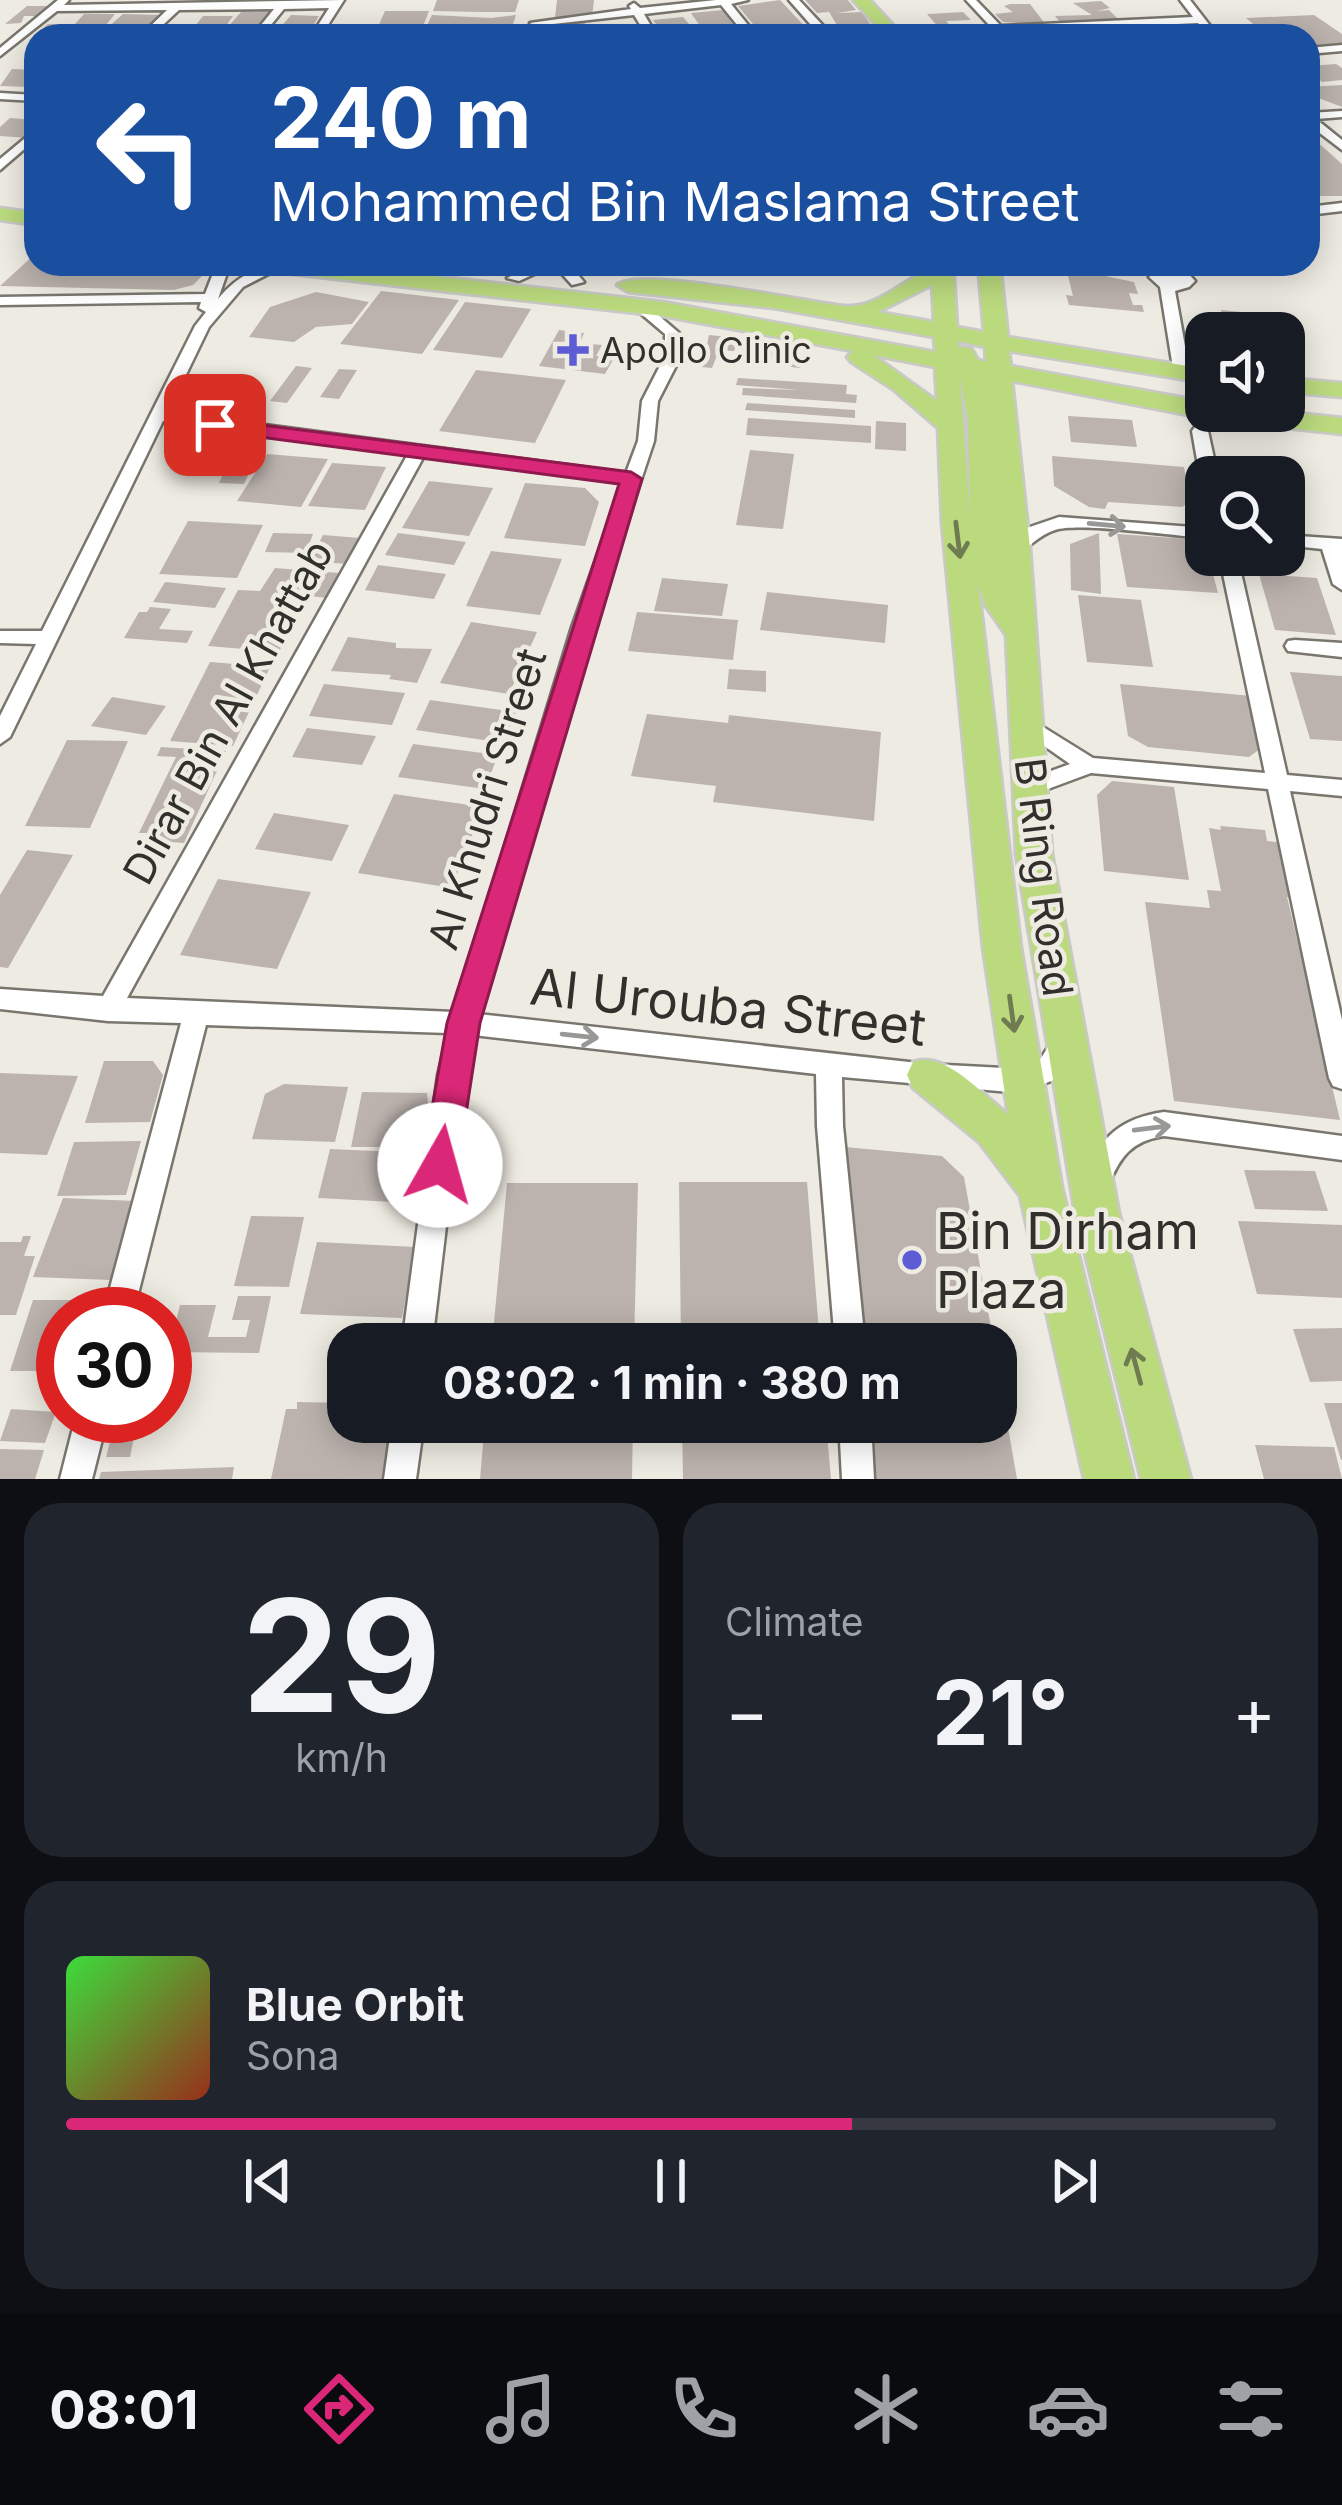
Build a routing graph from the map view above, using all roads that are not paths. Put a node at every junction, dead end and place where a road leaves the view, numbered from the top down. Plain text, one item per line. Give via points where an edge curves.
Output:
1 (630, 0) edge
2 (743, 0) edge
3 (794, 0) edge
4 (860, 0) edge
5 (881, 0) edge
6 (971, 0) edge
7 (1186, 0) edge
8 (723, 1) edge
9 (337, 2) edge
10 (60, 4) edge
11 (281, 6) junction
12 (176, 7) junction
13 (638, 12) junction
14 (1198, 20) junction
15 (33, 24) edge
16 (158, 24) edge
17 (267, 24) edge
18 (565, 24) edge
19 (645, 24) edge
20 (815, 24) edge
21 (883, 24) edge
22 (903, 24) edge
23 (994, 24) edge
24 (1138, 24) edge
25 (1202, 24) edge
26 (6, 44) edge
27 (0, 53) edge
28 (24, 144) edge
29 (0, 166) edge
30 (215, 276) edge
31 (256, 276) edge
32 (368, 276) edge
33 (496, 276) edge
34 (519, 276) edge
35 (536, 276) edge
36 (592, 276) edge
37 (933, 276) edge
38 (952, 276) edge
39 (990, 276) edge
40 (1164, 276) edge
41 (514, 278) junction
42 (209, 300) junction
43 (0, 301) edge
44 (993, 302) junction
45 (651, 308) junction
46 (856, 313) junction
47 (202, 326) junction
48 (836, 344) junction
49 (1185, 346) edge
50 (971, 353) junction
51 (1119, 366) junction
52 (1185, 374) edge
53 (1305, 387) edge
54 (1185, 389) edge
55 (1342, 391) edge
56 (1104, 395) junction
57 (1305, 403) edge
58 (1185, 407) edge
59 (1342, 407) edge
60 (159, 416) junction
61 (1305, 421) edge
62 (949, 424) junction
63 (1342, 425) edge
64 (1005, 432) junction
65 (416, 453) junction
66 (631, 479) junction
67 (1185, 531) edge
68 (1305, 542) edge
69 (1336, 544) edge
70 (1016, 548) junction
71 (1233, 576) edge
72 (1342, 584) edge
73 (1020, 633) junction
74 (0, 637) edge
75 (48, 638) junction
76 (1295, 646) dead end
77 (1342, 650) edge
78 (1025, 722) junction
79 (0, 737) edge
80 (1090, 764) junction
81 (1280, 783) junction
82 (1029, 788) junction
83 (1342, 788) edge
84 (0, 999) edge
85 (108, 1010) junction
86 (196, 1014) junction
87 (463, 1023) junction
88 (1065, 1038) junction
89 (829, 1063) junction
90 (927, 1075) junction
91 (1342, 1078) edge
92 (1021, 1081) junction
93 (1342, 1148) edge
94 (1040, 1187) junction
95 (1096, 1213) junction
96 (125, 1287) edge
97 (421, 1323) edge
98 (848, 1323) edge
99 (85, 1443) edge
100 (405, 1443) edge
101 (856, 1443) edge
102 (76, 1479) edge
103 (400, 1479) edge
104 (858, 1479) edge
105 (1109, 1479) edge
106 (1166, 1479) edge

1 - 13 street
2 - 8 street
3 - 20 street
4 - 21 main road
5 - 22 main road
6 - 23 street
7 - 14 street
8 - 13 street
9 - 11 street
10 - 12 street
10 - 15 street
11 - 12 street
11 - 17 street
12 - 16 street
13 - 18 street
13 - 19 street
14 - 24 street
14 - 25 street
26 - 27 street
28 - 29 street
30 - 42 street
31 - 47 street via 238,284
32 - 45 main road
33 - 41 main road
34 - 41 street
35 - 41 main road
36 - 46 main road
37 - 46 main road
38 - 50 main road
39 - 44 main road, B Ring Road
40 - 49 street
42 - 43 street
42 - 47 street
44 - 50 main road, B Ring Road
44 - 51 main road via 1044,338
45 - 48 main road
45 - 50 main road via 711,307
45 - 66 street, Al Khudri Street via 675,340
46 - 50 main road
47 - 60 street
48 - 50 main road
48 - 62 main road
50 - 51 main road
50 - 54 main road
50 - 56 main road
50 - 62 main road, B Ring Road
50 - 64 main road, B Ring Road
50 - 73 main road via 991,591
51 - 52 main road
53 - 55 main road
56 - 58 main road
56 - 64 main road via 1030,405
57 - 59 main road
60 - 65 street
60 - 75 street
61 - 63 main road
62 -> 92 main road, B Ring Road
64 - 70 main road, B Ring Road
65 - 66 street
65 - 85 street, Dirar Bin Al Khattab
66 - 87 street, Al Khudri Street
70 -> 67 street via 1058,522
68 - 69 street
69 - 72 street
70 - 73 main road, B Ring Road
71 - 81 street
73 - 78 main road, B Ring Road
74 - 75 street
75 - 79 street
76 - 77 street
78 - 80 street
78 - 82 main road, B Ring Road
80 - 81 street
80 - 82 street
81 - 83 street
81 - 91 street
82 - 88 main road, B Ring Road
84 - 85 street, Al Urouba Street
85 - 86 street, Al Urouba Street
86 - 87 street, Al Urouba Street
86 - 96 street
87 -> 89 street, Al Urouba Street
87 - 97 street, Al Khudri Street
88 - 92 street via 1047,1071
88 - 95 main road, B Ring Road
89 - 90 street, Al Urouba Street
89 - 98 street
90 - 92 street, Al Urouba Street
90 - 94 main road via 994,1130
92 - 94 main road, B Ring Road
95 -> 93 street via 1103,1161 1138,1127
94 - 105 main road, B Ring Road
106 -> 95 main road, B Ring Road
99 - 102 street
100 - 103 street
101 - 104 street

